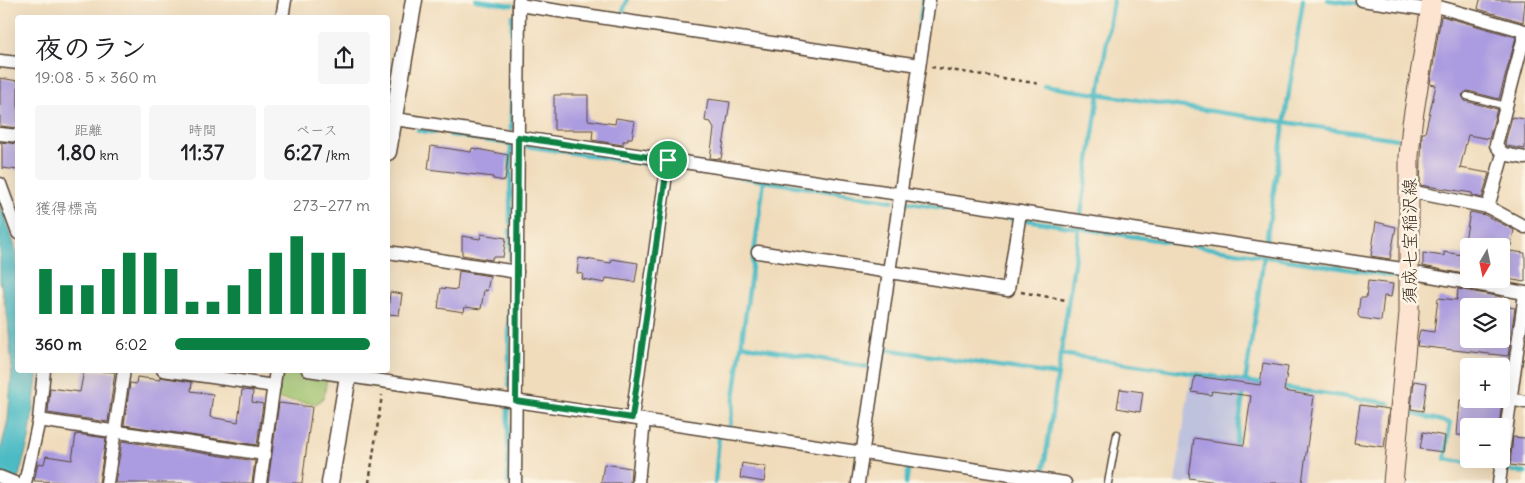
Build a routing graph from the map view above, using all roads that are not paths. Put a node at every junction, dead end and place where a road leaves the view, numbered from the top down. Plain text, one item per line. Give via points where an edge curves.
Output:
1 (285, 0) edge
2 (414, 0) edge
3 (929, 0) edge
4 (1362, 0) edge
5 (518, 3) edge
6 (1432, 5) edge
7 (282, 15) edge
8 (1525, 32) edge
9 (0, 61) edge
10 (15, 63) edge
11 (919, 65) junction
12 (1467, 96) dead end
13 (1506, 106) junction
14 (390, 118) edge
15 (0, 134) edge
16 (15, 136) edge
17 (518, 137) junction
18 (1503, 154) junction
19 (1525, 158) edge
20 (668, 160) junction
21 (0, 184) edge
22 (1409, 191) junction
23 (900, 194) junction
24 (12, 205) edge
25 (1488, 207) junction
26 (1020, 212) junction
27 (15, 219) edge
28 (1525, 226) edge
29 (390, 252) edge
30 (758, 252) dead end
31 (1409, 271) junction
32 (517, 272) junction
33 (889, 272) junction
34 (1525, 293) edge
35 (44, 373) edge
36 (124, 373) edge
37 (184, 373) edge
38 (276, 373) edge
39 (348, 373) edge
40 (274, 386) junction
41 (1510, 399) joint
42 (516, 401) junction
43 (1525, 402) edge
44 (1509, 408) edge
45 (638, 419) junction
46 (39, 420) junction
47 (115, 432) junction
48 (1116, 434) dead end
49 (862, 452) junction
50 (264, 454) junction
51 (0, 477) edge
52 (15, 483) edge
53 (25, 483) edge
54 (107, 483) edge
55 (260, 483) edge
56 (330, 483) edge
57 (515, 483) edge
58 (638, 483) edge
59 (858, 483) edge
60 (1065, 483) edge
61 (1108, 483) edge
62 (1394, 483) edge
63 (1499, 483) edge

1 - 7 street
2 - 14 street
3 - 11 street
4 - 6 street
5 - 11 street
5 - 17 street
6 - 8 street
6 - 22 main road, 須成七宝稲沢線 via 1412,124
8 - 13 street
9 - 10 street
11 - 23 street
12 - 13 lane
13 - 18 street via 1496,145
14 - 17 street
15 - 16 street
17 - 20 street
17 - 32 street
18 - 19 street
18 - 25 street
20 - 23 street
20 - 45 street
21 - 24 street
22 - 25 street
22 - 31 main road, 須成七宝稲沢線
23 - 26 street
23 - 33 street
24 - 27 street
25 - 28 street
26 - 31 street
26 - 33 street via 1008,290
29 - 32 street
30 - 33 street
31 - 34 street
31 - 62 main road, 須成七宝稲沢線 via 1409,313
32 - 42 street
33 - 49 street
34 - 41 street
35 - 46 street
36 - 47 street
37 - 40 street
38 - 40 street
39 - 42 street
39 - 56 street
40 - 50 street
41 - 43 street
42 - 45 street
42 - 57 street
44 - 63 street
45 - 49 street
45 - 58 street
46 - 47 street
46 - 53 street
47 - 50 street
47 - 54 street
48 - 61 lane
49 - 59 street
49 - 60 street
50 - 55 street
51 - 52 street

